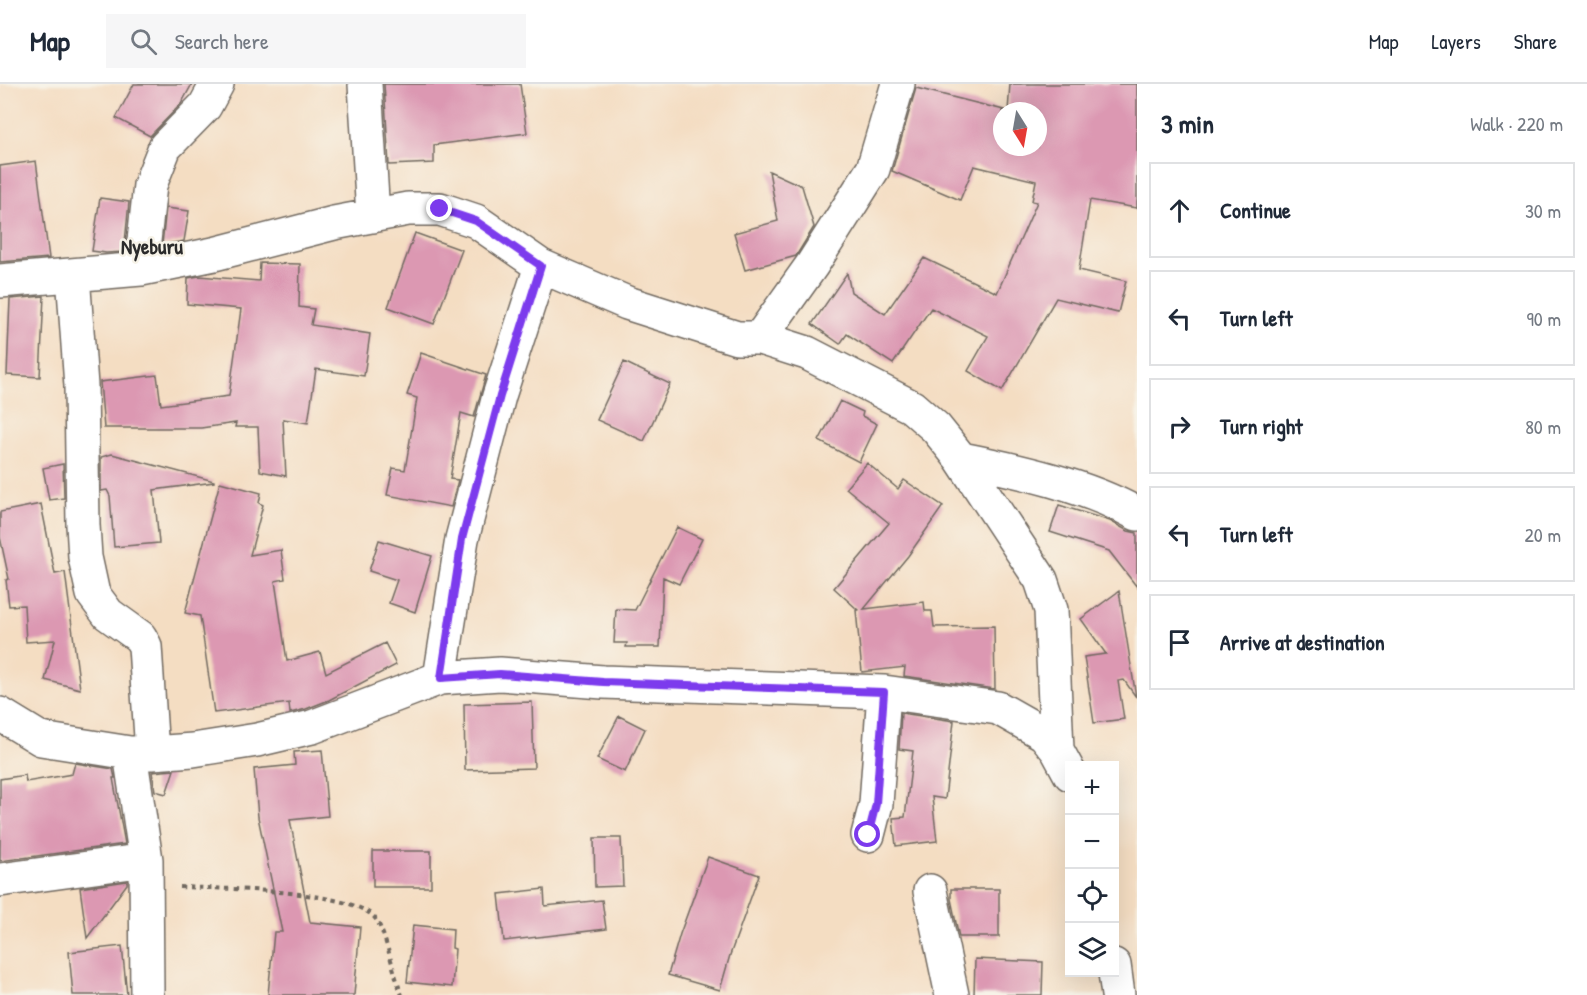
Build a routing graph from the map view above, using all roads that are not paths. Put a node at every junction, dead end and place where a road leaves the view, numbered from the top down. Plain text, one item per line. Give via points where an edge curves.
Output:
1 (217, 84) edge
2 (365, 84) edge
3 (898, 84) edge
4 (373, 216) junction
5 (541, 266) junction
6 (141, 269) junction
7 (73, 275) junction
8 (0, 281) edge
9 (760, 338) junction
10 (961, 459) junction
11 (1137, 514) edge
12 (441, 678) junction
13 (884, 692) junction
14 (0, 714) edge
15 (141, 753) junction
16 (1064, 762) edge
17 (868, 835) dead end
18 (145, 872) junction
19 (0, 880) edge
20 (930, 891) dead end
21 (1116, 977) edge
22 (147, 995) edge
23 (952, 995) edge
24 (1118, 995) edge

1 - 6 street via 205,106 165,147 150,185
2 - 4 street
3 - 9 street via 873,169
4 - 5 street via 408,209 440,209 476,221
4 - 6 street
5 - 9 street via 627,303 684,322 737,338
5 - 12 street via 500,396 462,539
6 - 7 street
7 - 8 street
7 - 15 street via 81,386 85,557 93,594 108,614 140,637 145,646
9 - 10 street via 807,353 912,406
10 - 11 street via 1037,476
10 - 16 street via 1041,580 1051,610
12 - 13 street via 500,674 603,682
12 - 15 street via 312,727 193,750
13 - 16 street via 998,708 1044,734
13 - 17 street via 876,804
14 - 15 street via 41,739
15 - 18 street
18 - 19 street
18 - 22 street
20 - 23 street
21 - 24 street

